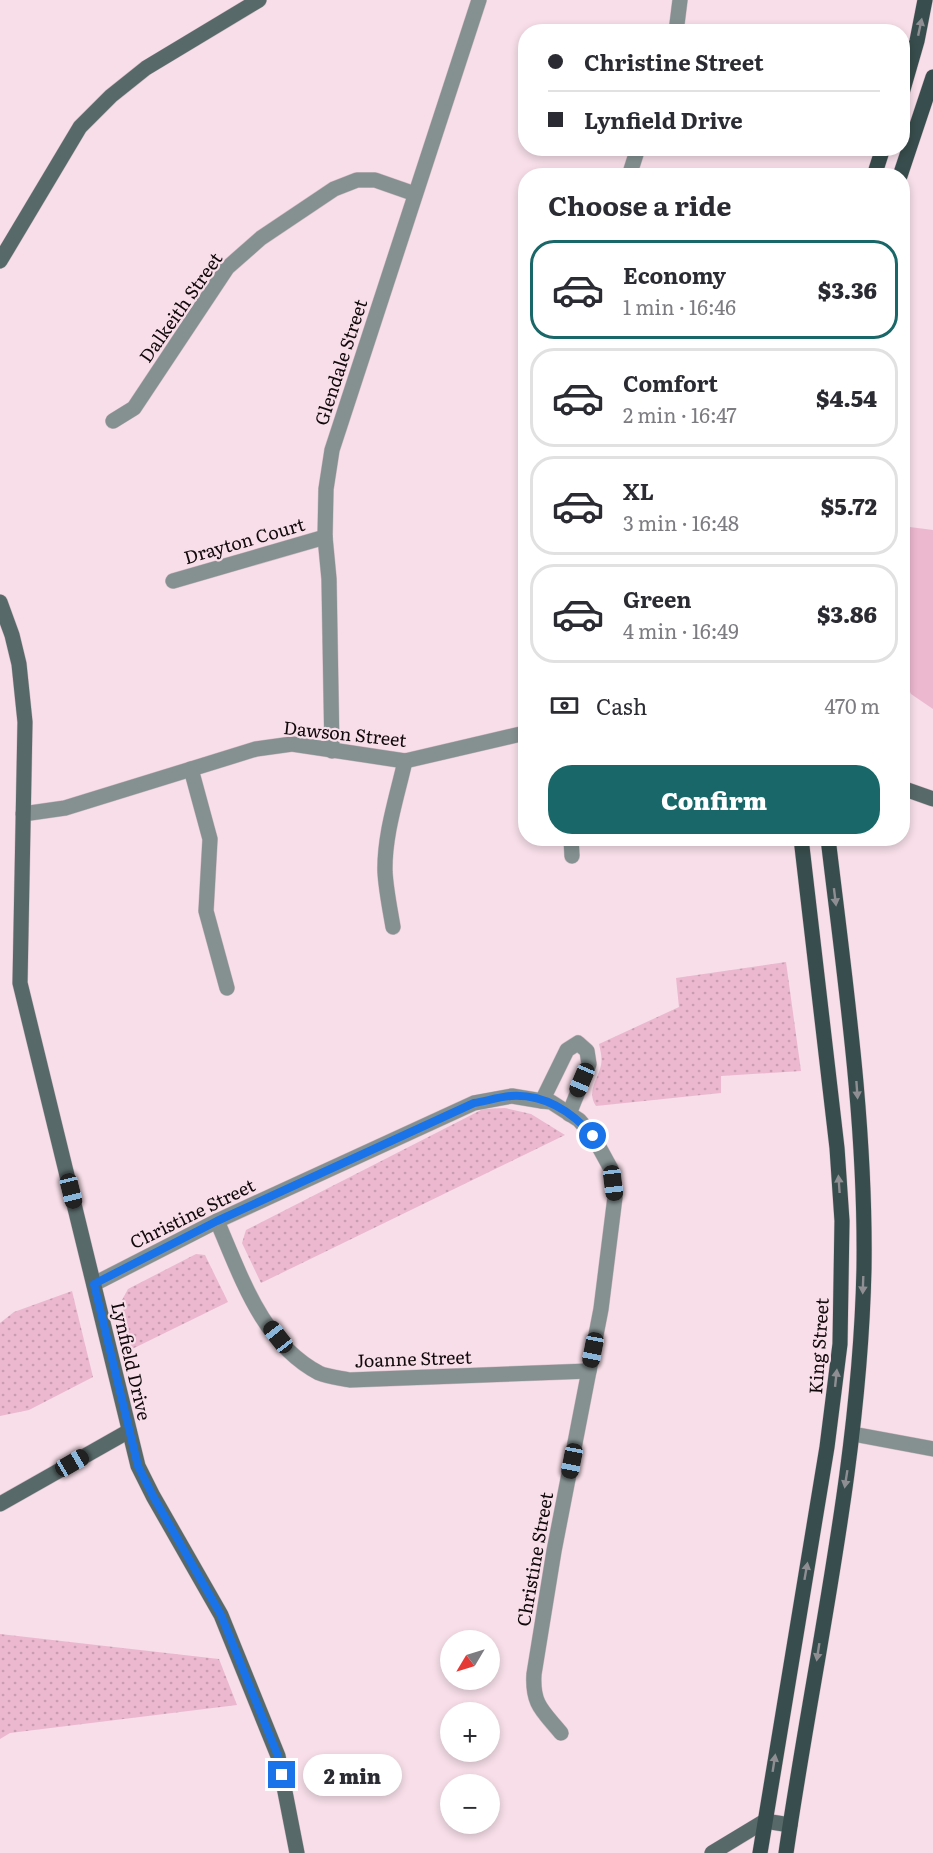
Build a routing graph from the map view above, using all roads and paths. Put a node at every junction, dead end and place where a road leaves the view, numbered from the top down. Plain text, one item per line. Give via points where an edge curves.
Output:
1 (259, 0) edge
2 (479, 0) edge
3 (680, 0) edge
4 (925, 2) edge
5 (677, 24) edge
6 (910, 65) edge
7 (933, 77) edge
8 (910, 146) edge
9 (415, 194) junction
10 (0, 261) edge
11 (113, 421) dead end
12 (325, 537) junction
13 (173, 581) dead end
14 (0, 602) edge
15 (518, 735) edge
16 (332, 751) junction
17 (405, 761) junction
18 (191, 769) junction
19 (910, 791) edge
20 (933, 799) edge
21 (23, 814) junction
22 (572, 846) edge
23 (802, 846) edge
24 (829, 846) edge
25 (572, 856) dead end
26 (393, 927) dead end
27 (227, 988) dead end
28 (542, 1101) junction
29 (569, 1114) junction
30 (217, 1221) junction
31 (94, 1284) junction
32 (589, 1371) junction
33 (129, 1431) junction
34 (853, 1434) junction
35 (933, 1449) edge
36 (0, 1504) edge
37 (561, 1733) dead end
38 (765, 1821) junction
39 (790, 1825) junction
40 (297, 1853) edge
41 (712, 1853) edge
42 (760, 1853) edge
43 (786, 1853) edge

1 - 10 street via 146,68 80,127
2 - 9 street, Glendale Street
3 - 5 street
6 -> 4 main road
7 - 8 main road
9 - 11 street, Dalkeith Street via 375,180 357,180 334,189 261,238 227,268 134,408
9 - 12 street, Glendale Street via 332,450
12 - 13 street, Drayton Court
12 - 16 street, Glendale Street
14 - 21 street, Lynfield Drive via 12,635 23,694
15 - 17 street, Dawson Street
16 - 17 street, Dawson Street
16 - 18 street, Dawson Street via 275,745
17 - 26 street via 385,869
18 - 21 street, Dawson Street via 65,808
18 - 27 street via 210,839 206,911
19 - 20 street
21 - 31 street, Lynfield Drive via 20,983
22 - 25 street
38 -> 23 main road, King Street via 840,1344 842,1221 837,1148
24 -> 34 main road via 861,1153 864,1267
28 - 29 street, Christine Street via 551,1102
28 - 29 street via 567,1050 578,1043 587,1051 590,1064
28 - 30 street, Christine Street via 512,1096 474,1103
29 - 32 street, Christine Street via 579,1120 598,1144 611,1169 615,1197 602,1309
30 - 31 street, Christine Street
30 - 32 street, Joanne Street via 255,1308 289,1352 320,1374 351,1380
31 - 33 street, Lynfield Drive
32 - 37 street, Christine Street via 534,1674 533,1692
33 - 36 street
33 - 40 street, Lynfield Drive via 138,1466 221,1615 268,1730 278,1756
34 - 35 street
34 -> 39 main road
38 - 39 street
38 - 41 street
38 - 42 main road, King Street
39 - 43 main road

